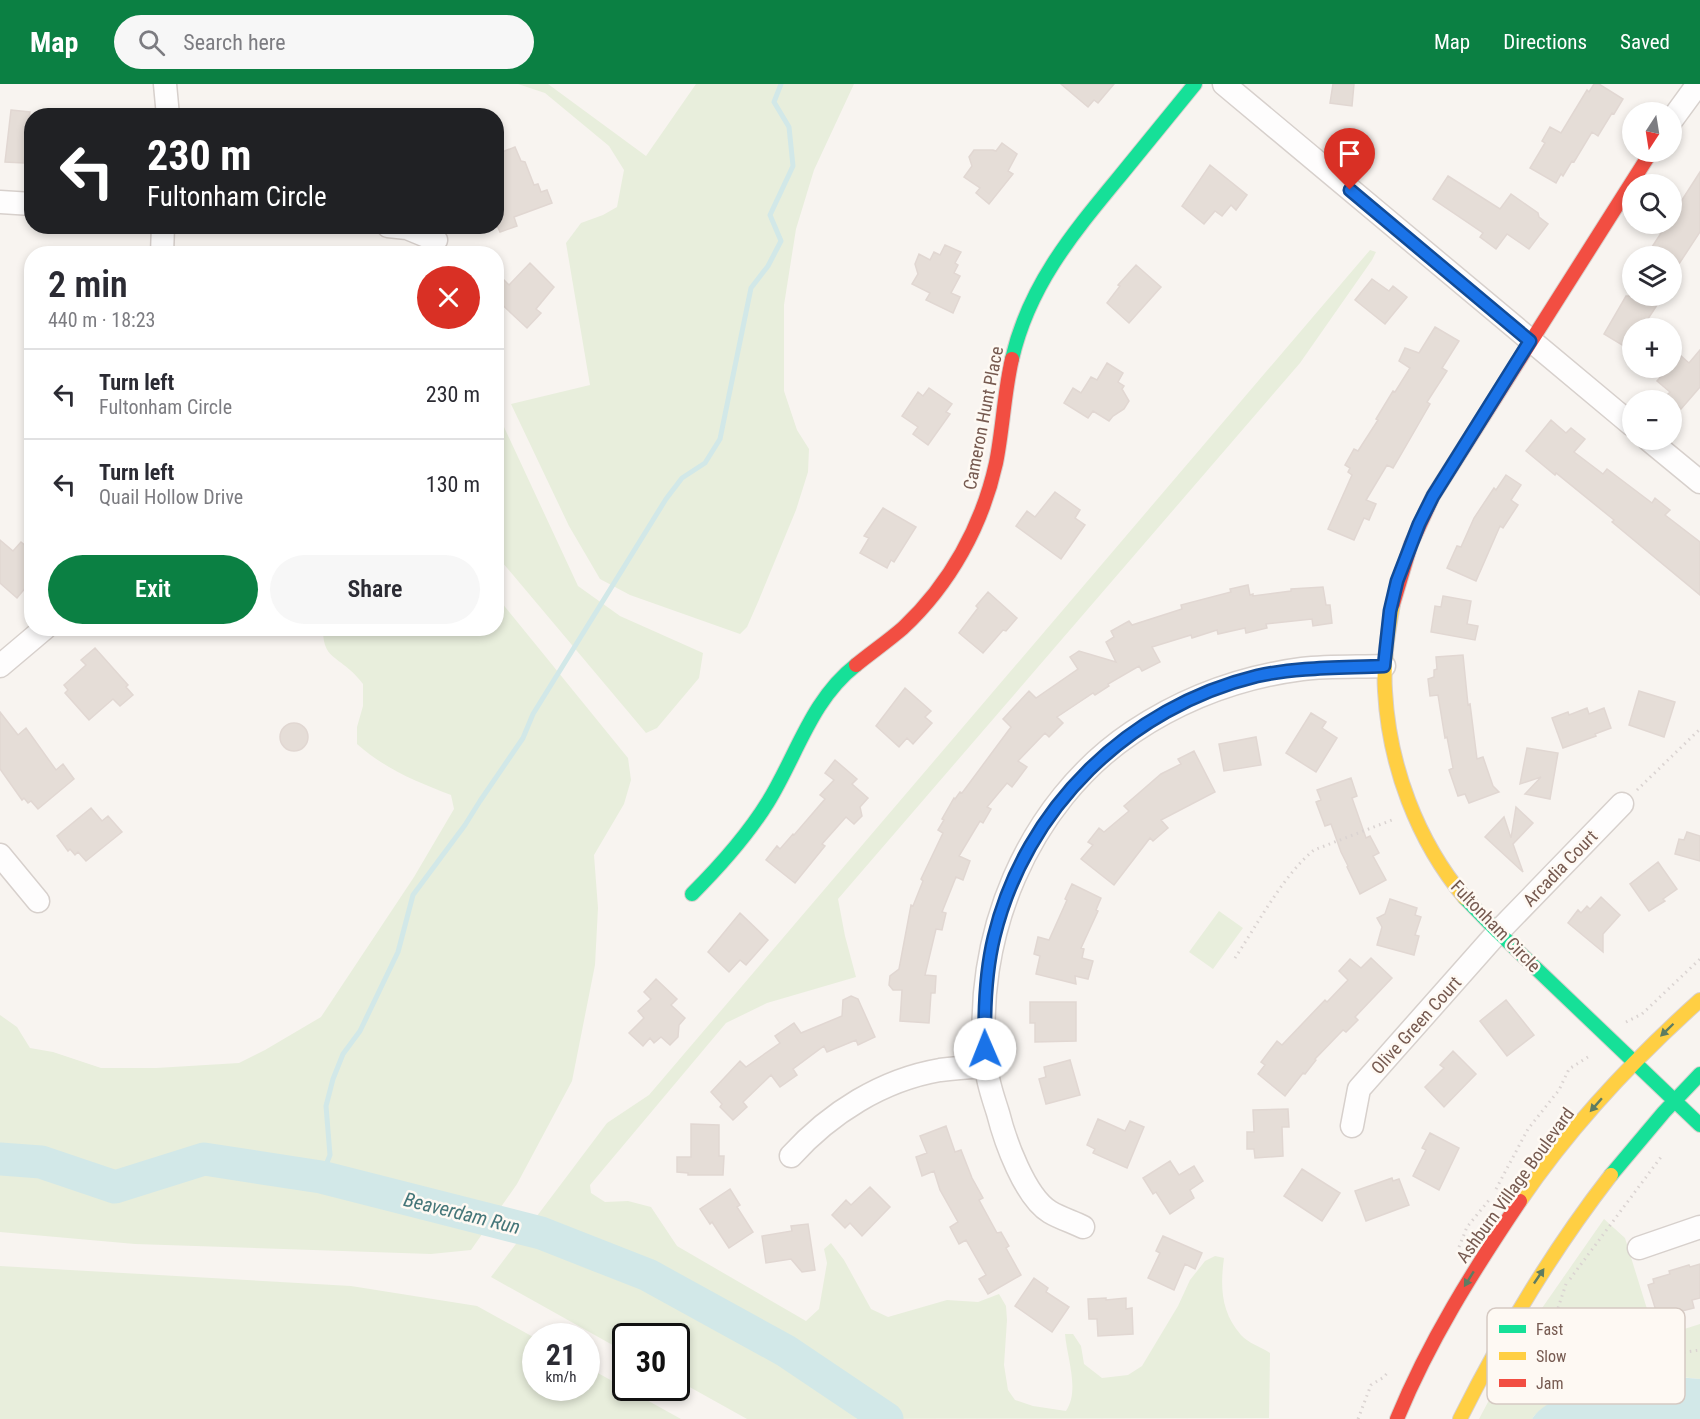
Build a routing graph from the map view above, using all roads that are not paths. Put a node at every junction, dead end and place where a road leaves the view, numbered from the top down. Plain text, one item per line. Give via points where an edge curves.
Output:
1 (165, 84) edge
2 (1195, 84) edge
3 (1224, 84) edge
4 (1698, 84) edge
5 (1682, 106) edge
6 (167, 108) edge
7 (1645, 162) edge
8 (0, 202) edge
9 (24, 204) edge
10 (422, 234) edge
11 (436, 240) dead end
12 (1530, 341) junction
13 (1622, 417) edge
14 (1661, 450) edge
15 (1700, 482) edge
16 (36, 636) edge
17 (0, 666) edge
18 (1384, 666) junction
19 (1623, 804) road end
20 (0, 855) edge
21 (692, 894) dead end
22 (38, 901) dead end
23 (1498, 932) junction
24 (1700, 1000) edge
25 (1635, 1061) junction
26 (986, 1066) junction
27 (1700, 1074) edge
28 (1675, 1099) junction
29 (1700, 1125) edge
30 (1352, 1126) dead end
31 (791, 1156) dead end
32 (1083, 1227) dead end
33 (1700, 1227) edge
34 (1639, 1248) dead end
35 (1521, 1308) edge
36 (1487, 1367) edge
37 (1397, 1419) edge
38 (1460, 1419) edge

1 - 6 street
2 - 21 street, Cameron Hunt Place via 1074,231 1030,304 1007,383 994,473 974,529 944,581 891,639 831,688 752,826
3 - 12 street
4 - 5 street
7 - 12 street, Fultonham Circle
8 - 9 street
10 - 11 street
12 - 13 street
12 - 18 street, Fultonham Circle via 1419,524 1397,581
14 - 15 street
16 - 17 street
18 - 23 street, Fultonham Circle via 1389,731 1396,765 1413,811 1450,879
18 - 26 street via 1304,669 1258,676 1214,689 1132,732 1085,772 1044,822 1008,893 988,970
19 - 23 street, Arcadia Court
20 - 22 street
23 - 25 street, Fultonham Circle
23 - 30 street, Olive Green Court via 1359,1089
24 -> 25 street, Ashburn Village Boulevard
25 - 28 street, Fultonham Circle
25 -> 37 street, Ashburn Village Boulevard via 1561,1144 1501,1230 1449,1312
26 - 31 street via 939,1071 879,1090 825,1123
26 - 32 street via 1001,1126 1026,1185 1048,1211
27 - 28 street
28 - 29 street, Fultonham Circle
35 -> 28 street via 1608,1179
33 - 34 street
38 -> 36 street

